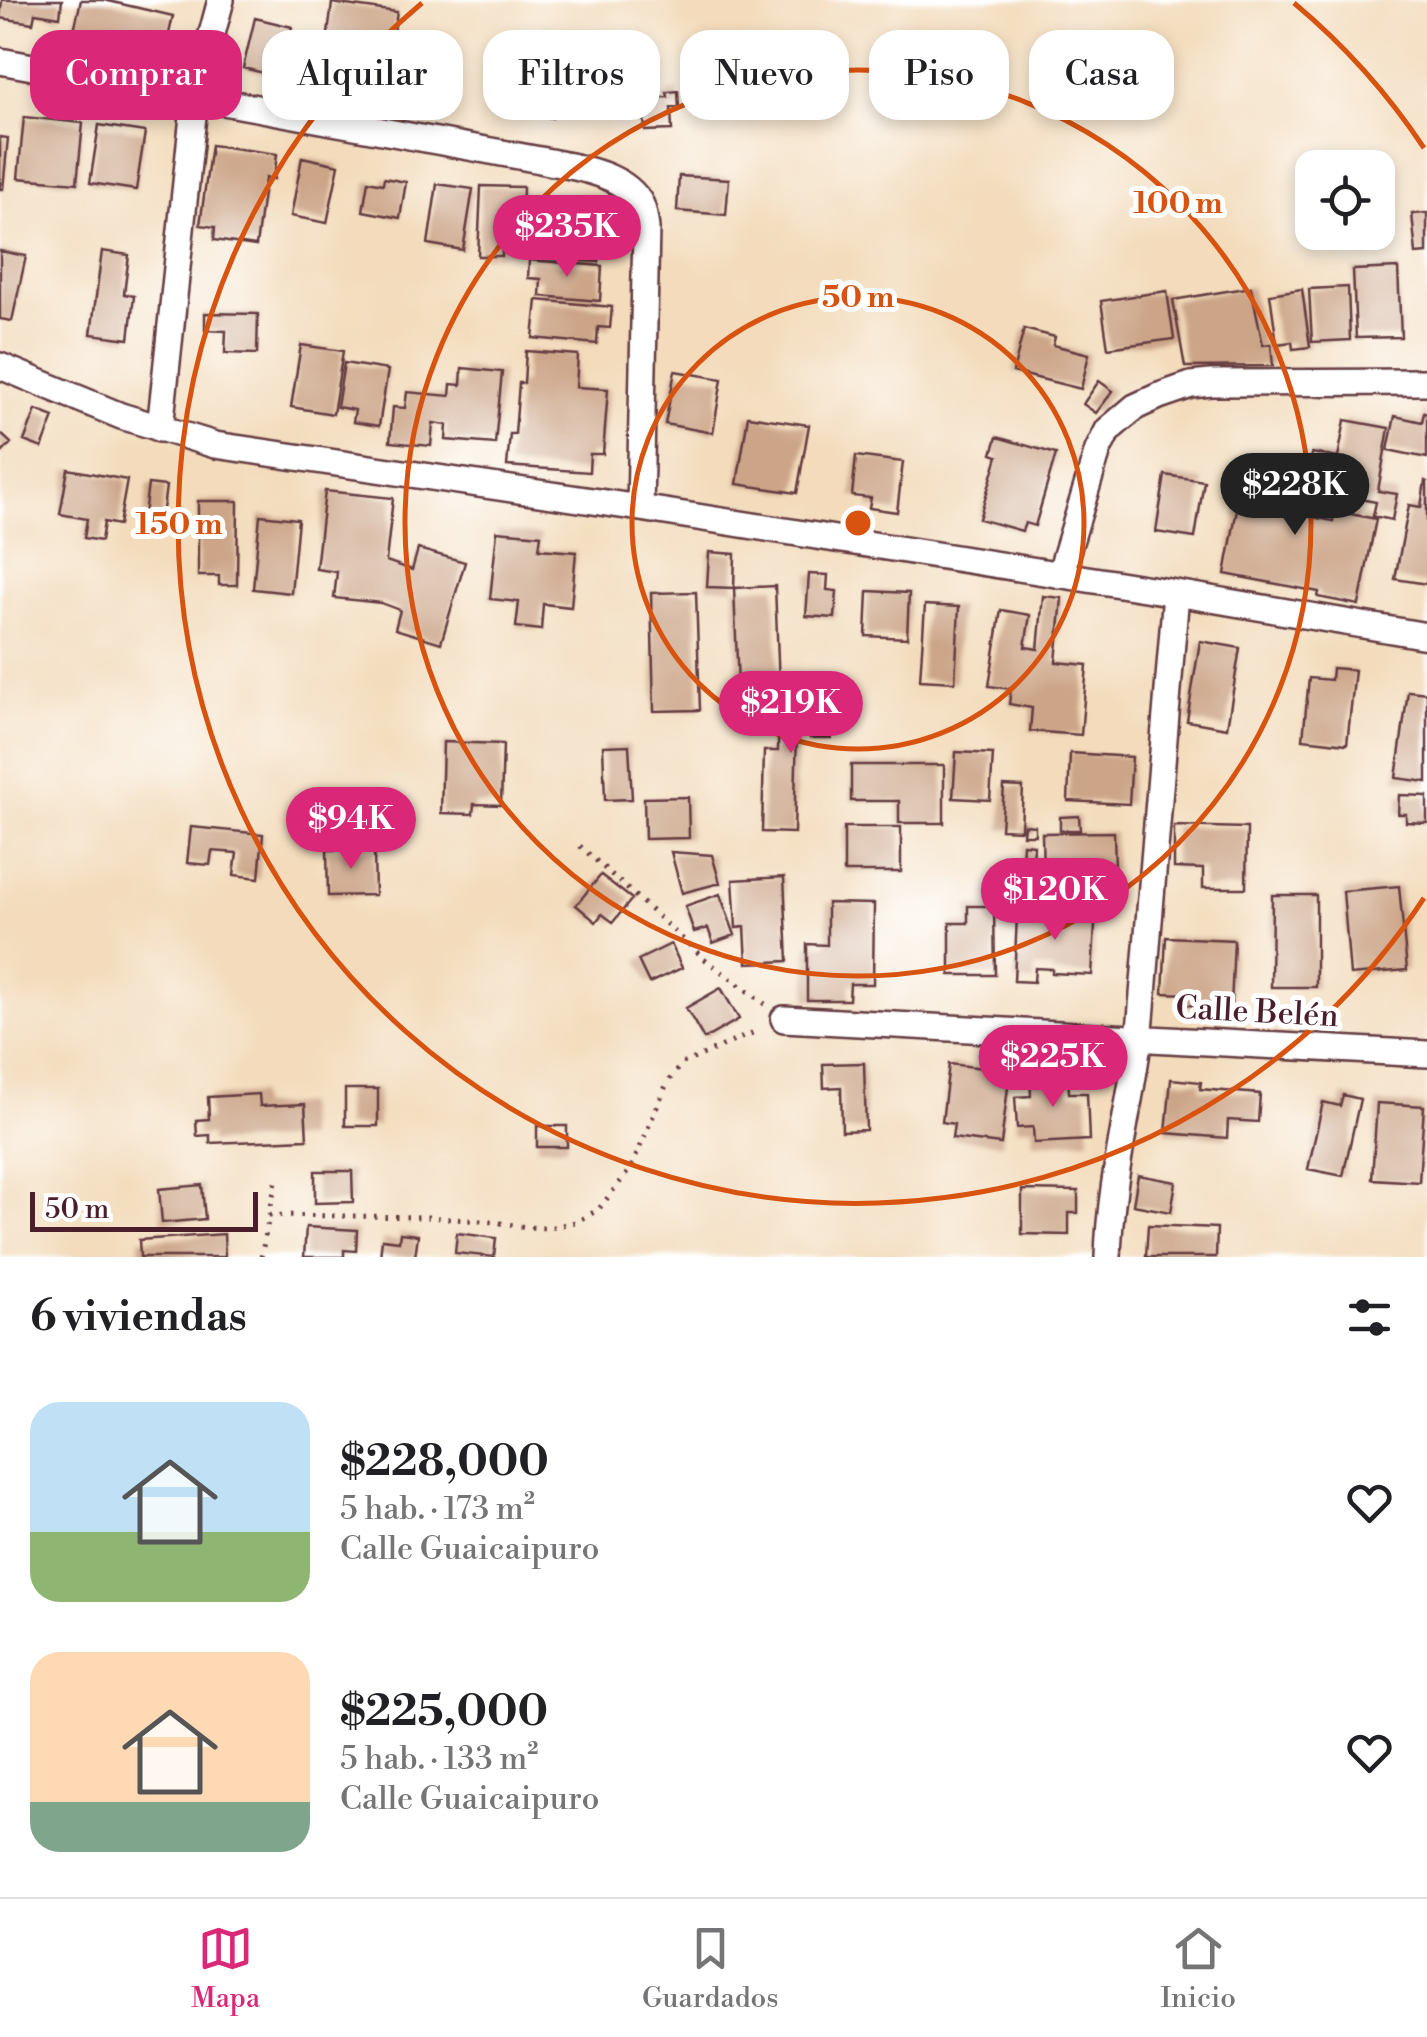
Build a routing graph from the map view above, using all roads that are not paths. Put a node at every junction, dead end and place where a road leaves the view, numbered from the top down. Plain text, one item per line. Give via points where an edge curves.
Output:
1 (221, 0) edge
2 (213, 30) edge
3 (0, 61) edge
4 (30, 67) edge
5 (242, 106) edge
6 (193, 120) edge
7 (0, 366) edge
8 (1427, 382) edge
9 (160, 429) junction
10 (640, 508) junction
11 (1060, 574) junction
12 (1176, 593) junction
13 (1427, 636) edge
14 (784, 1019) road end
15 (1139, 1038) junction
16 (1427, 1054) edge
17 (1108, 1257) edge

1 - 2 street
3 - 4 street
5 - 10 street via 575,168 632,193 646,228
6 - 9 street
7 - 9 street
8 - 11 street via 1211,383 1134,407 1108,430 1098,450
9 - 10 street via 216,445
10 - 11 street
11 - 12 street
12 - 13 street
12 - 15 street
14 - 15 street, Calle Belén
15 - 16 street, Calle Belén
15 - 17 street

